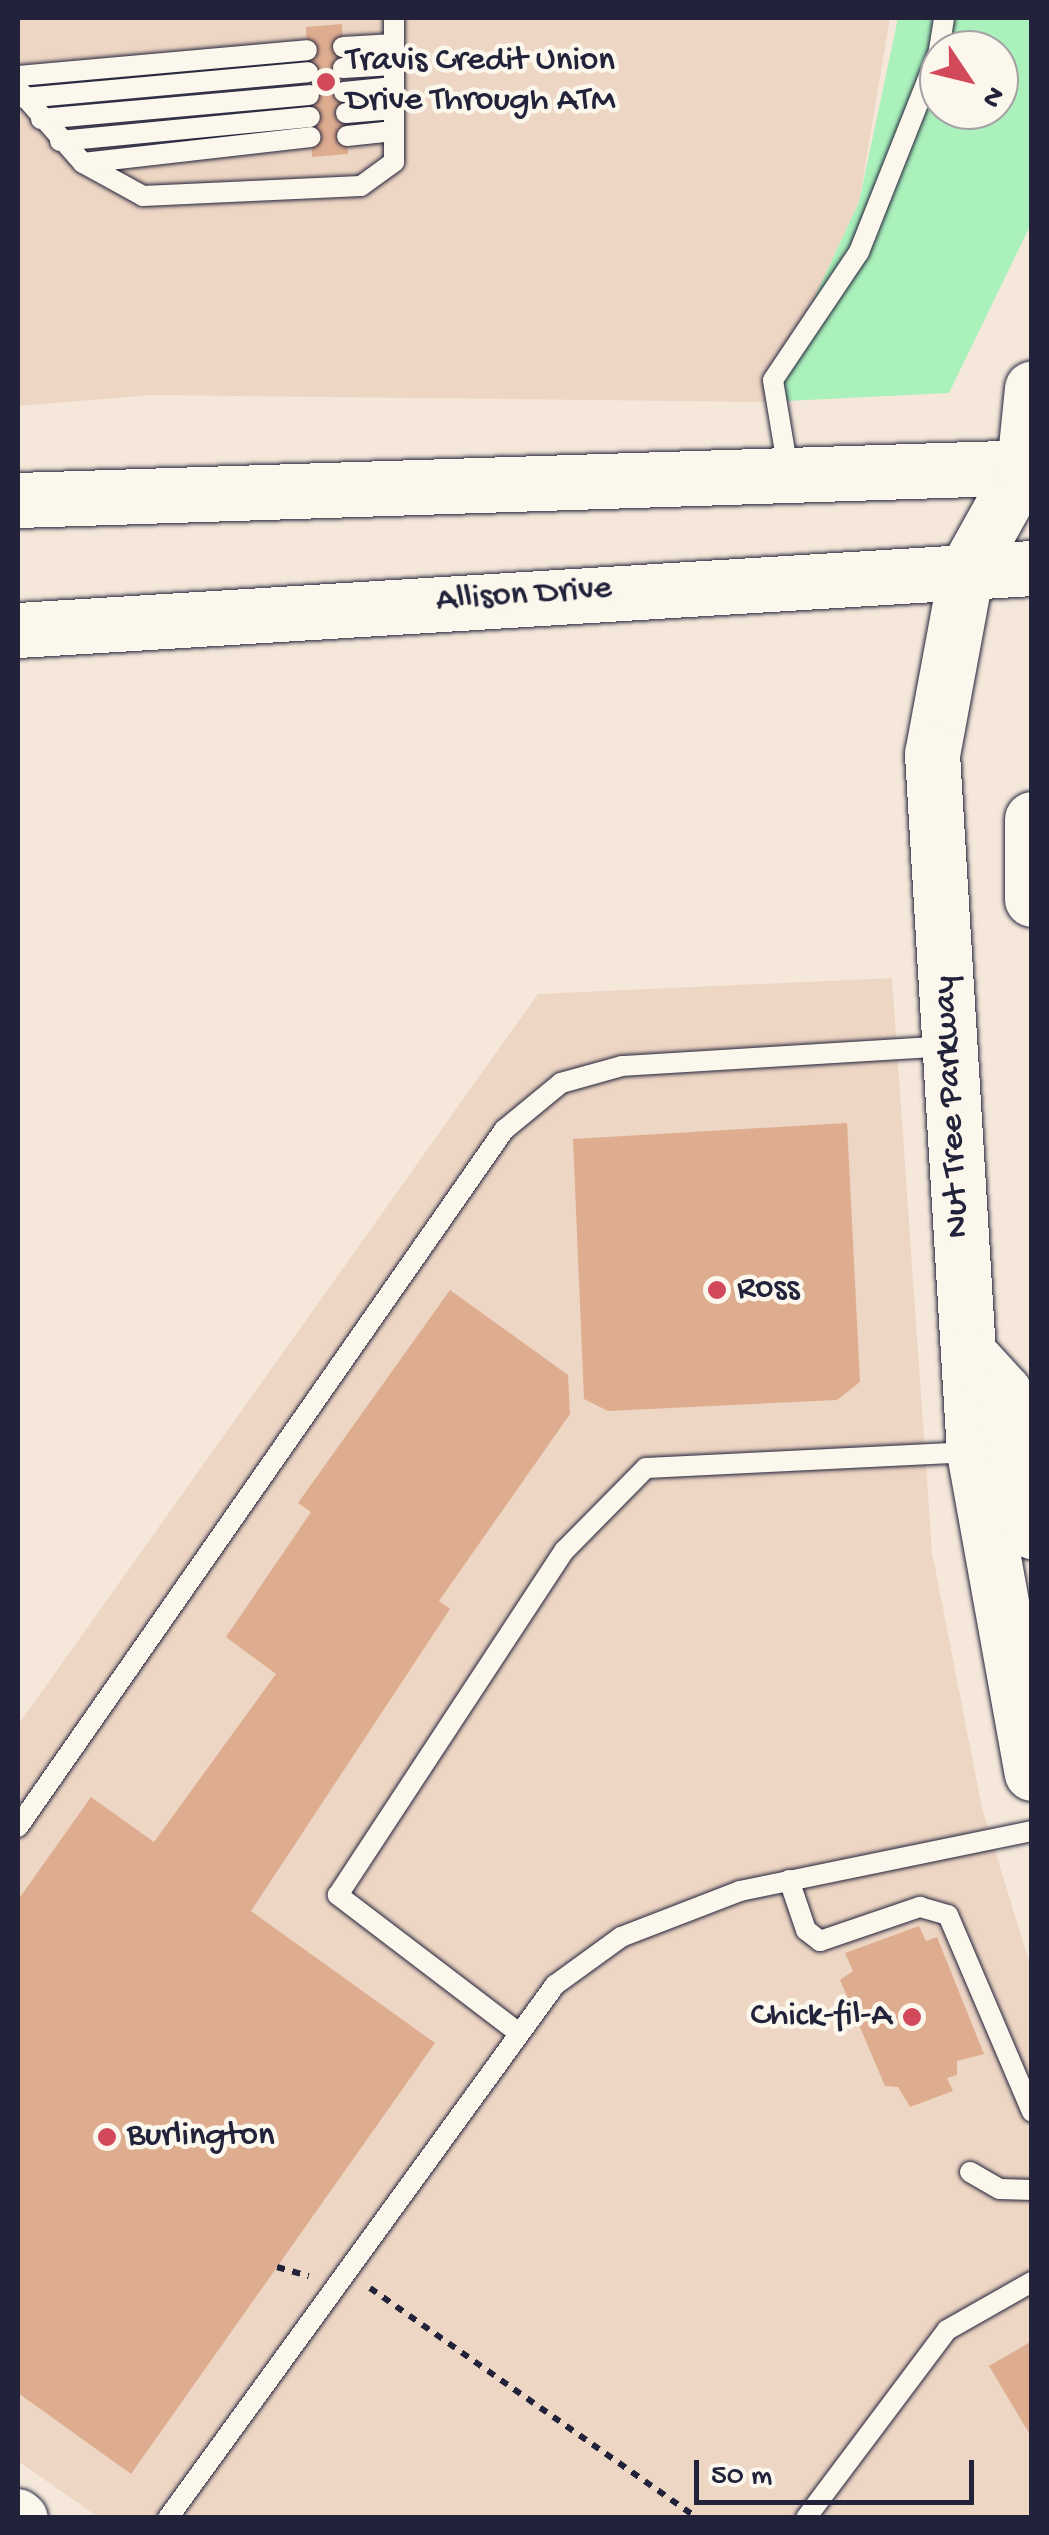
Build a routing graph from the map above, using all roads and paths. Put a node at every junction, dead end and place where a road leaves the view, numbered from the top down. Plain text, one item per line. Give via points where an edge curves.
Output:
1 (394, 18) edge
2 (394, 44) junction
3 (307, 50) dead end
4 (308, 72) dead end
5 (18, 76) edge
6 (394, 76) junction
7 (21, 93) edge
8 (309, 95) dead end
9 (919, 101) edge
10 (40, 119) junction
11 (394, 120) junction
12 (347, 136) dead end
13 (60, 141) junction
14 (83, 163) junction
15 (1032, 388) edge
16 (788, 471) junction
17 (1029, 471) edge
18 (18, 500) edge
19 (1032, 568) edge
20 (966, 570) junction
21 (18, 630) edge
22 (1032, 819) edge
23 (1032, 899) edge
24 (949, 1046) junction
25 (967, 1351) junction
26 (974, 1452) junction
27 (1032, 1531) edge
28 (1032, 1773) edge
29 (18, 1827) edge
30 (1032, 1831) edge
31 (789, 1880) junction
32 (515, 2030) junction
33 (1032, 2112) edge
34 (970, 2172) dead end
35 (1032, 2190) edge
36 (276, 2268) dead end
37 (336, 2280) junction
38 (1032, 2282) edge
39 (168, 2518) edge
40 (697, 2518) edge
41 (806, 2518) edge

1 - 2 lane
2 - 6 lane
2 - 6 lane via 343,57
3 - 5 lane
4 - 7 lane
6 - 11 lane
6 - 11 lane via 345,103
7 - 10 lane
8 - 10 lane
9 - 16 lane via 858,252 773,380
10 - 13 lane
11 - 12 lane
11 - 14 lane via 394,162 361,186 143,196
13 - 14 lane
13 - 14 lane via 311,127
15 - 17 main road
16 - 17 main road
16 - 18 main road
17 - 20 main road, Nut Tree Parkway
19 - 20 main road, Allison Drive
20 - 21 main road, Allison Drive
20 - 24 main road, Nut Tree Parkway via 932,754
22 - 23 main road
24 - 25 main road, Nut Tree Parkway
24 - 29 lane via 622,1066 561,1083 504,1130
25 - 26 main road, Nut Tree Parkway
25 - 27 main road via 1004,1392
26 - 28 main road, Nut Tree Parkway
26 - 32 lane via 646,1468 565,1550 338,1895
30 - 31 lane
31 - 32 lane via 621,1937 555,1985
31 - 33 lane via 806,1930 820,1941 920,1908 948,1915
32 - 37 lane
34 - 35 lane via 1000,2189
36 - 37 path
37 - 39 lane
37 - 40 path via 366,2285
38 - 41 lane via 947,2330

